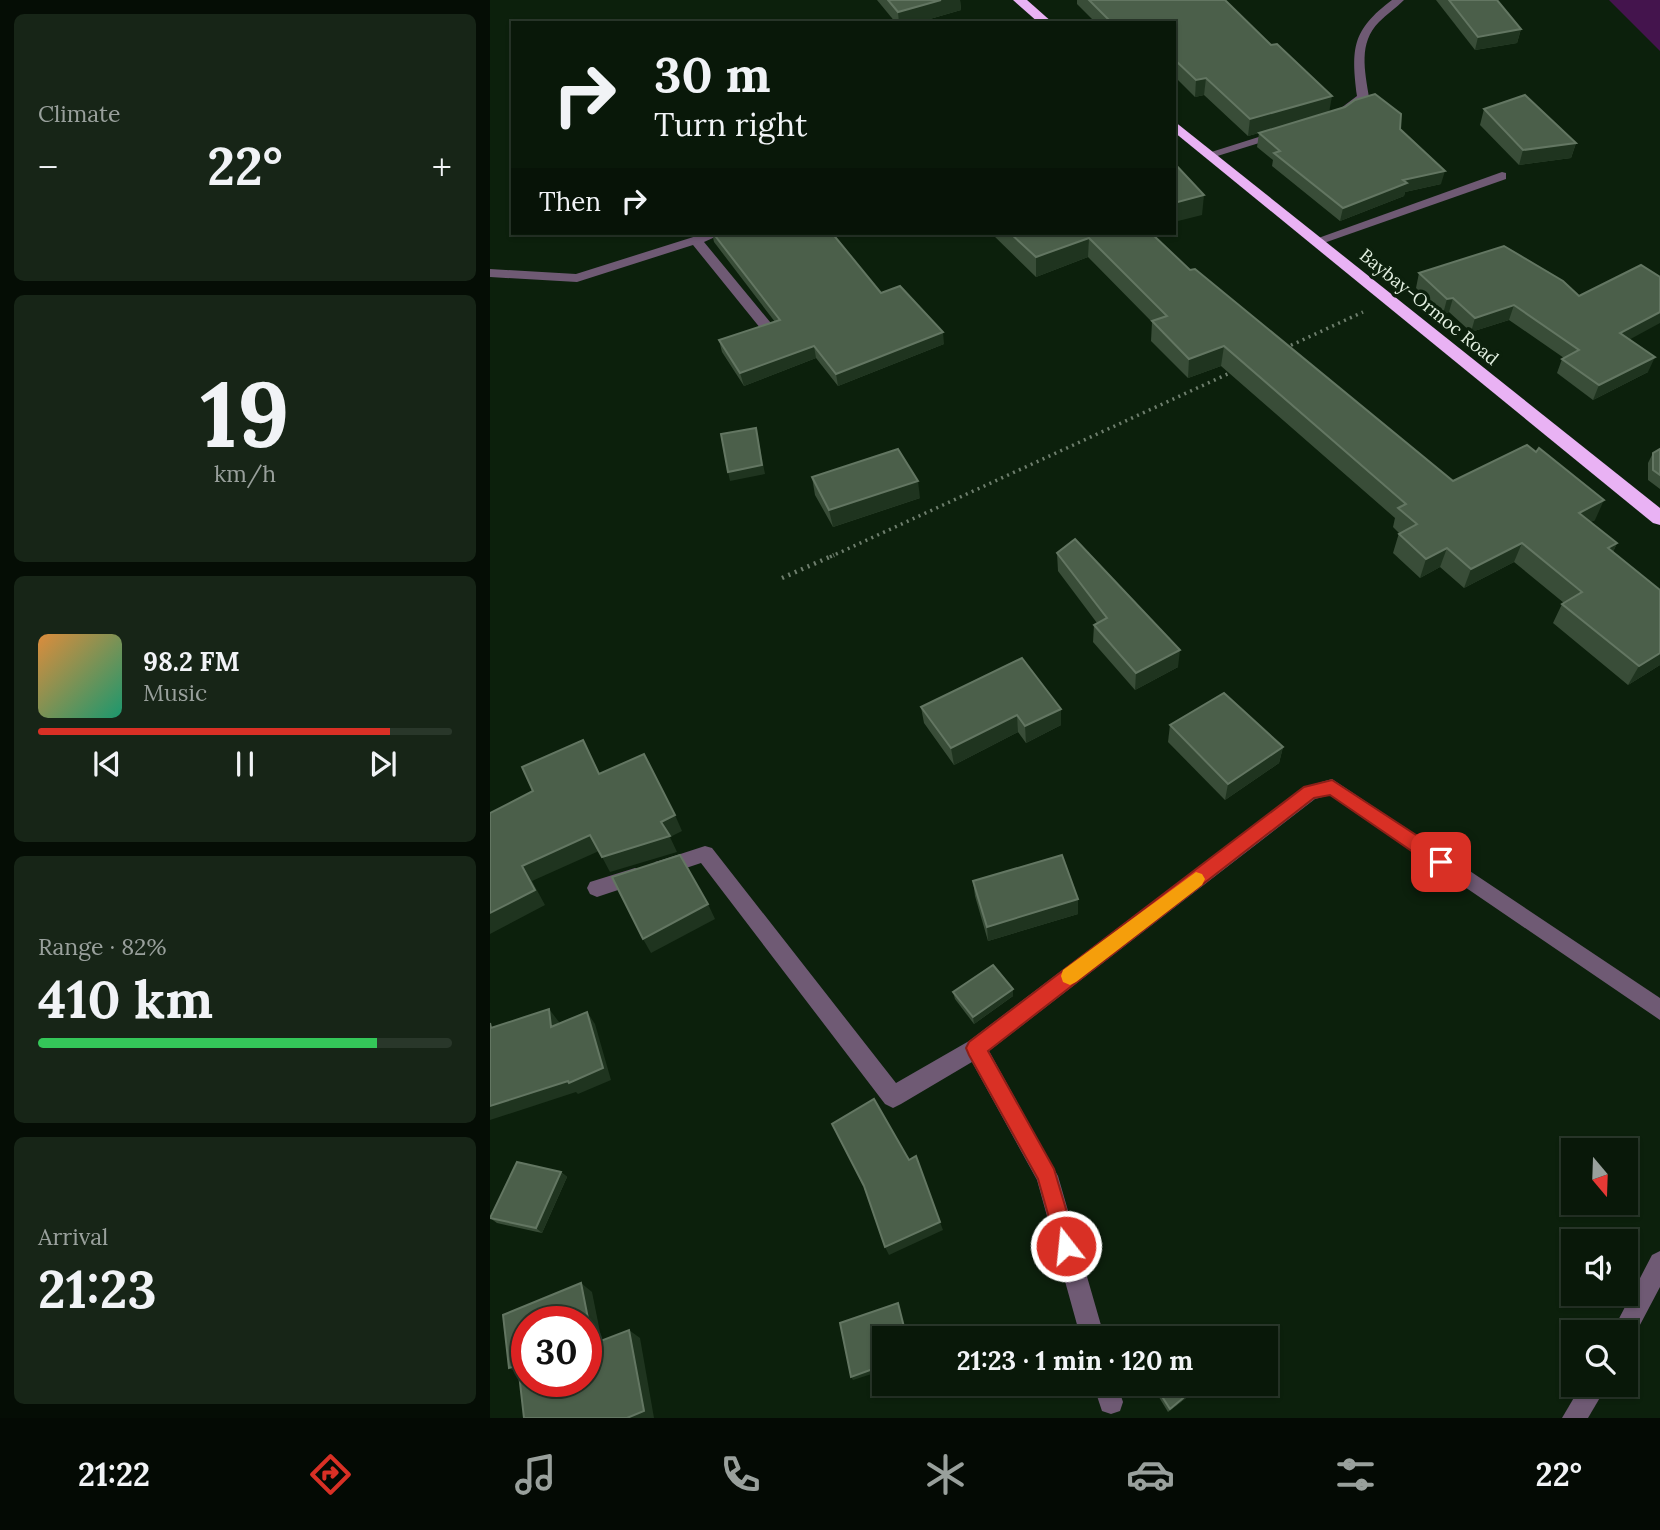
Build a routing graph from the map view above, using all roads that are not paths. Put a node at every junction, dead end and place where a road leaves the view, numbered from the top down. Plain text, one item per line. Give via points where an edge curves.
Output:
1 (1019, 0) edge
2 (1399, 0) edge
3 (1045, 21) edge
4 (1325, 120) edge
5 (1176, 127) edge
6 (1300, 127) edge
7 (1211, 154) junction
8 (1502, 176) dead end
9 (712, 235) edge
10 (696, 240) junction
11 (1316, 241) junction
12 (490, 273) edge
13 (770, 331) edge
14 (1660, 518) edge
15 (597, 888) dead end
16 (1660, 1010) edge
17 (976, 1048) junction
18 (1660, 1264) edge
19 (1630, 1320) edge
20 (1089, 1326) edge
21 (1588, 1397) edge
22 (1574, 1418) edge

1 - 3 highway
2 - 4 street via 1373,18 1357,49 1363,97
5 - 7 highway, Baybay-Ormoc Road
6 - 7 street
7 - 11 highway, Baybay-Ormoc Road
8 - 11 street
9 - 10 street
10 - 12 street via 577,278
10 - 13 street
11 - 14 highway, Baybay-Ormoc Road
15 - 17 street via 705,854 893,1097
16 - 17 street via 1332,787 1310,792
17 - 20 street via 1047,1176
18 - 19 street
21 - 22 street

